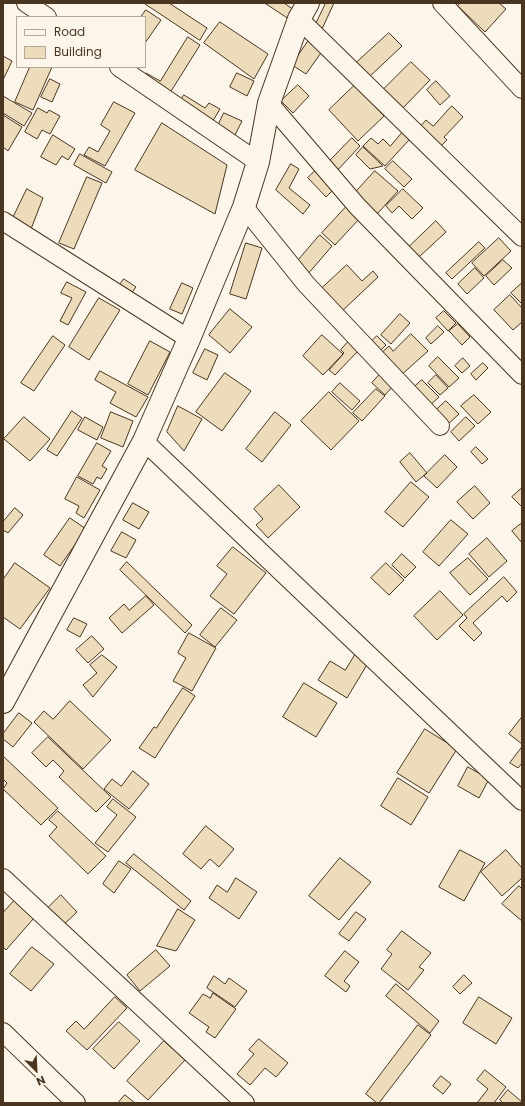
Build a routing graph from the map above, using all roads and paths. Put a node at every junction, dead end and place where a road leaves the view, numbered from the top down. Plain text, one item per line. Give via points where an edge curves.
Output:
1 (26, 3) edge
2 (442, 3) edge
3 (302, 8) edge
4 (45, 16) edge
5 (120, 68) edge
6 (522, 89) edge
7 (269, 103) junction
8 (258, 162) junction
9 (244, 207) junction
10 (3, 221) edge
11 (522, 237) edge
12 (189, 339) junction
13 (522, 375) edge
14 (440, 426) dead end
15 (144, 441) junction
16 (4, 700) edge
17 (522, 800) edge
18 (3, 878) edge
19 (3, 1032) edge
20 (76, 1103) edge
21 (245, 1103) edge

1 - 4 street
2 - 6 street
3 - 7 street
3 - 11 street
5 - 8 street
7 - 8 street
7 - 13 street via 357,206
8 - 9 street
9 - 12 street
9 - 14 street via 306,284
10 - 12 street
12 - 15 street
15 - 16 street
15 - 17 street
18 - 21 street
19 - 20 street

